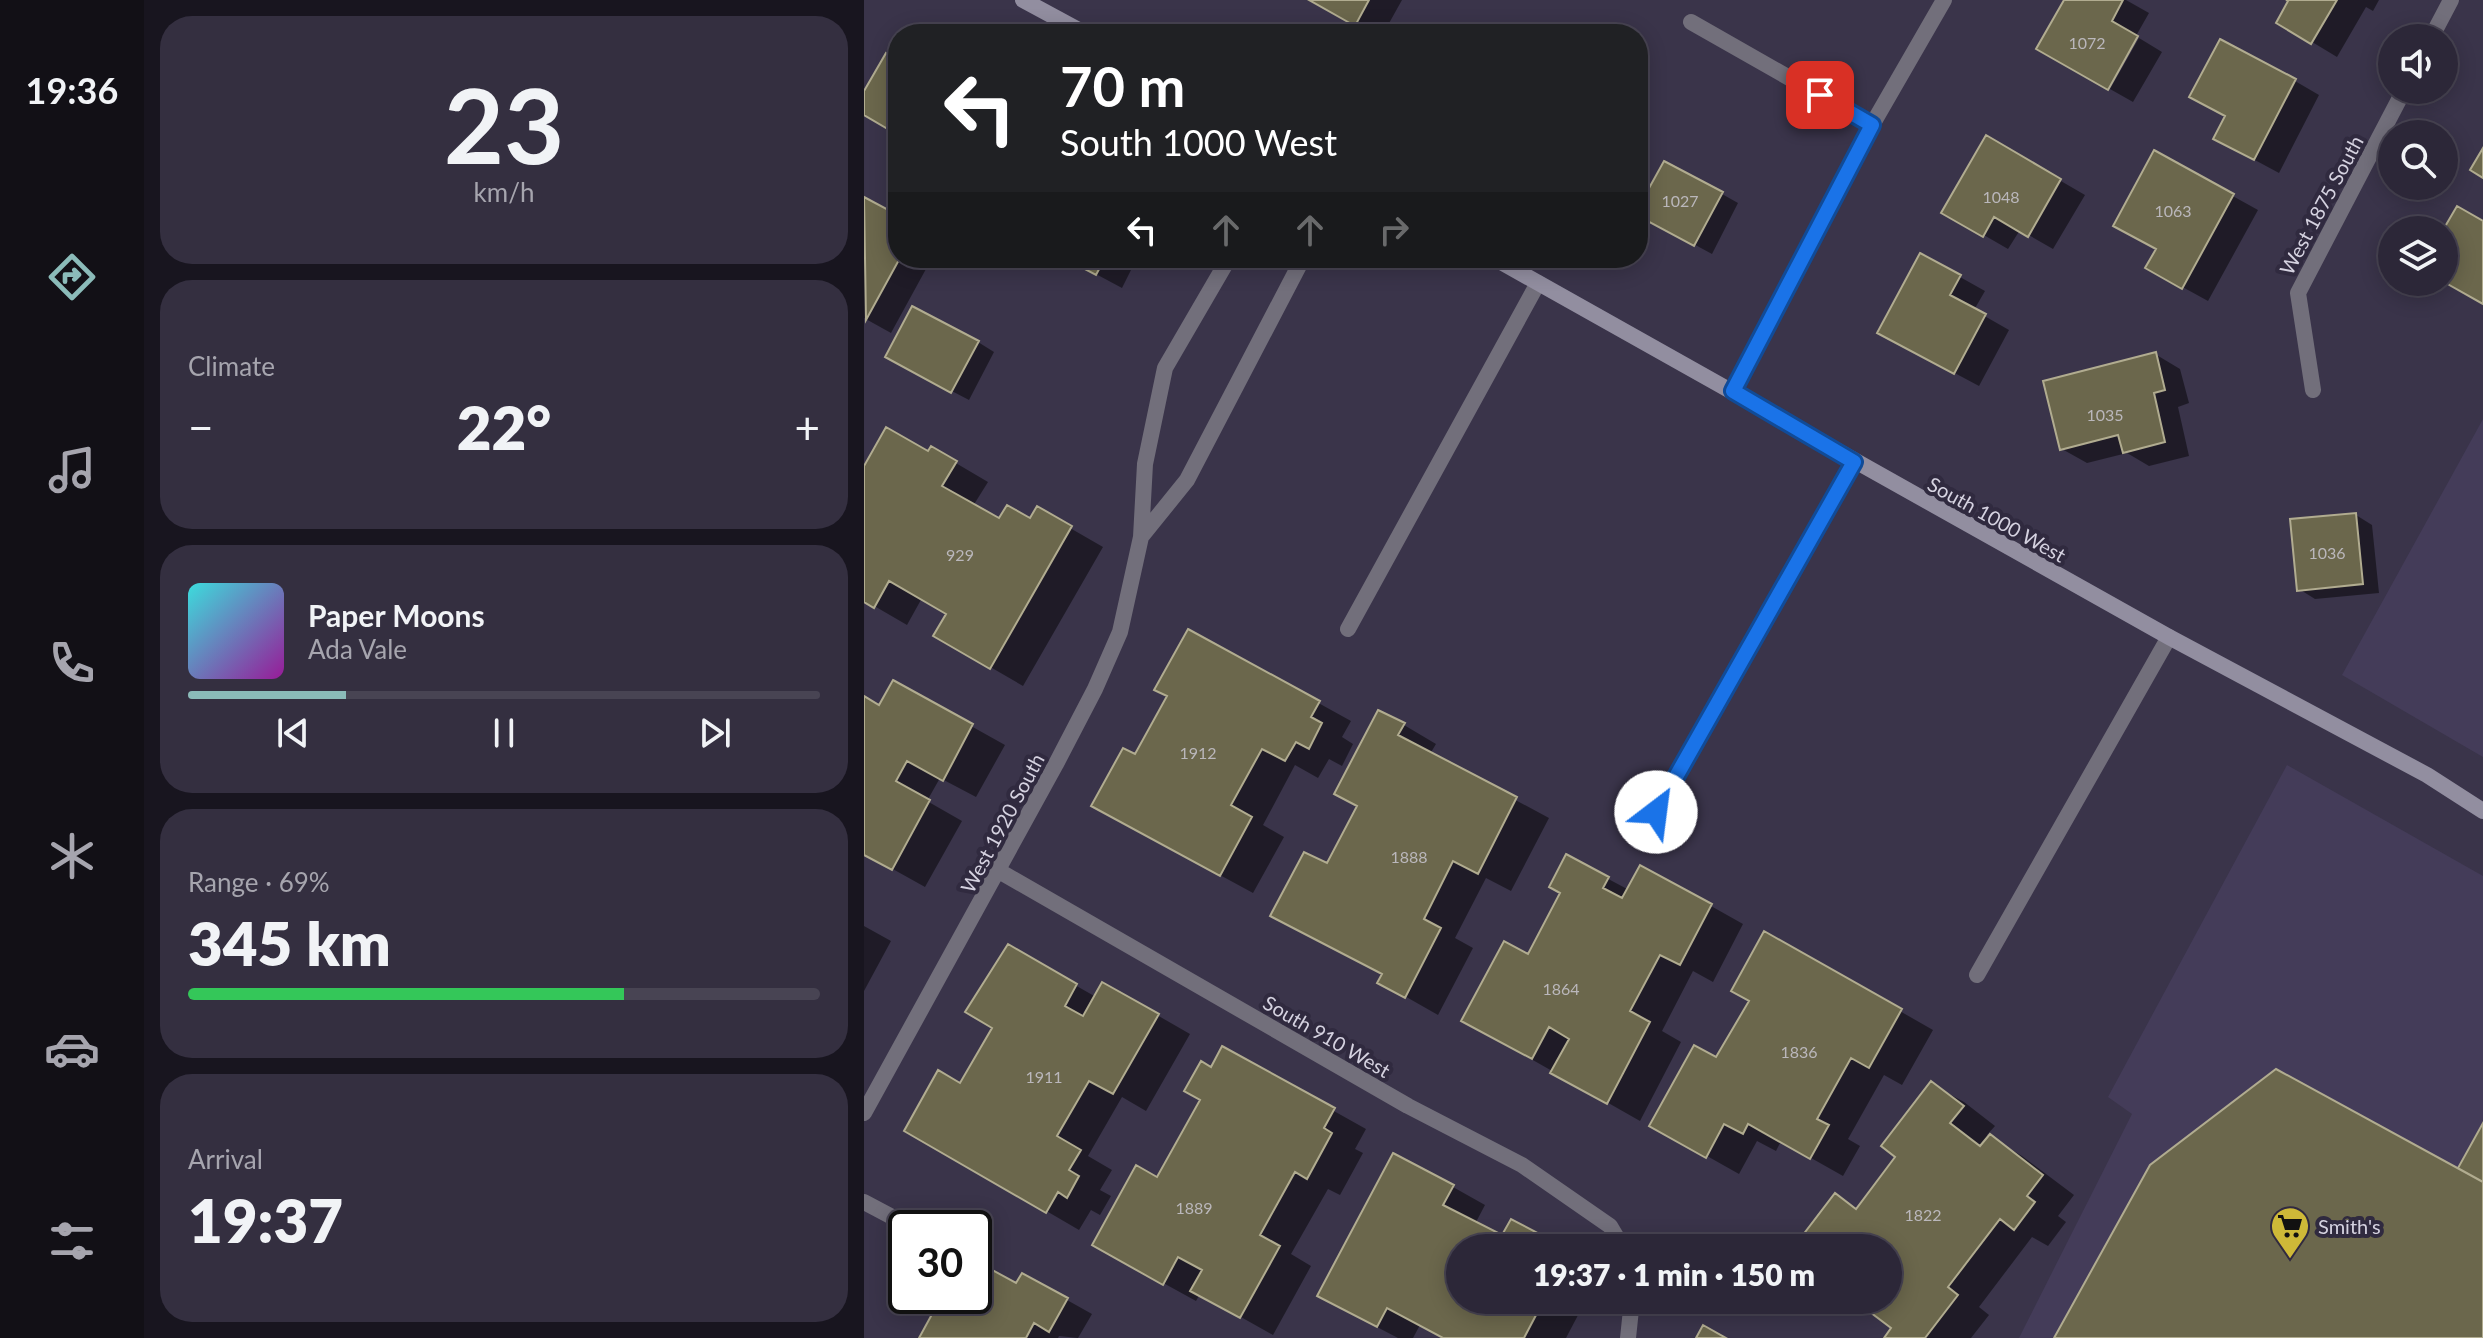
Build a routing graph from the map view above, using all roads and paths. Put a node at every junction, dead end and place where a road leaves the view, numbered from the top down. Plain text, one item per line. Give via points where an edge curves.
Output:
1 (1023, 0) edge
2 (1944, 0) edge
3 (2451, 0) edge
4 (1691, 22) dead end
5 (1067, 24) edge
6 (2438, 24) edge
7 (2397, 104) edge
8 (1872, 125) junction
9 (1223, 268) edge
10 (1298, 268) edge
11 (1512, 268) edge
12 (1538, 283) junction
13 (2313, 390) dead end
14 (1733, 391) junction
15 (1854, 462) junction
16 (1141, 537) junction
17 (1348, 629) dead end
18 (2169, 637) junction
19 (2483, 811) edge
20 (1656, 812) dead end
21 (999, 871) junction
22 (1977, 975) dead end
23 (864, 1113) edge
24 (864, 1202) edge
25 (888, 1215) edge
26 (1615, 1234) edge
27 (1631, 1314) edge
28 (1628, 1338) edge

1 - 5 main road
2 - 8 street
3 - 6 street
4 - 8 street
7 - 13 street, West 1875 South via 2298,293
8 - 14 street
9 - 16 street, West 1920 South via 1165,368 1145,464
10 - 16 street, West 1920 South via 1187,480
11 - 12 main road, South 1000 West
12 - 14 main road, South 1000 West
12 - 17 street
14 - 15 main road, South 1000 West
15 - 18 main road, South 1000 West
15 - 20 street
16 - 21 street, West 1920 South via 1120,632
18 - 19 main road, South 1000 West via 2389,754
18 - 22 street
21 - 23 street, West 1920 South
21 - 26 street, South 910 West via 1408,1106 1522,1165
24 - 25 street
27 - 28 street

